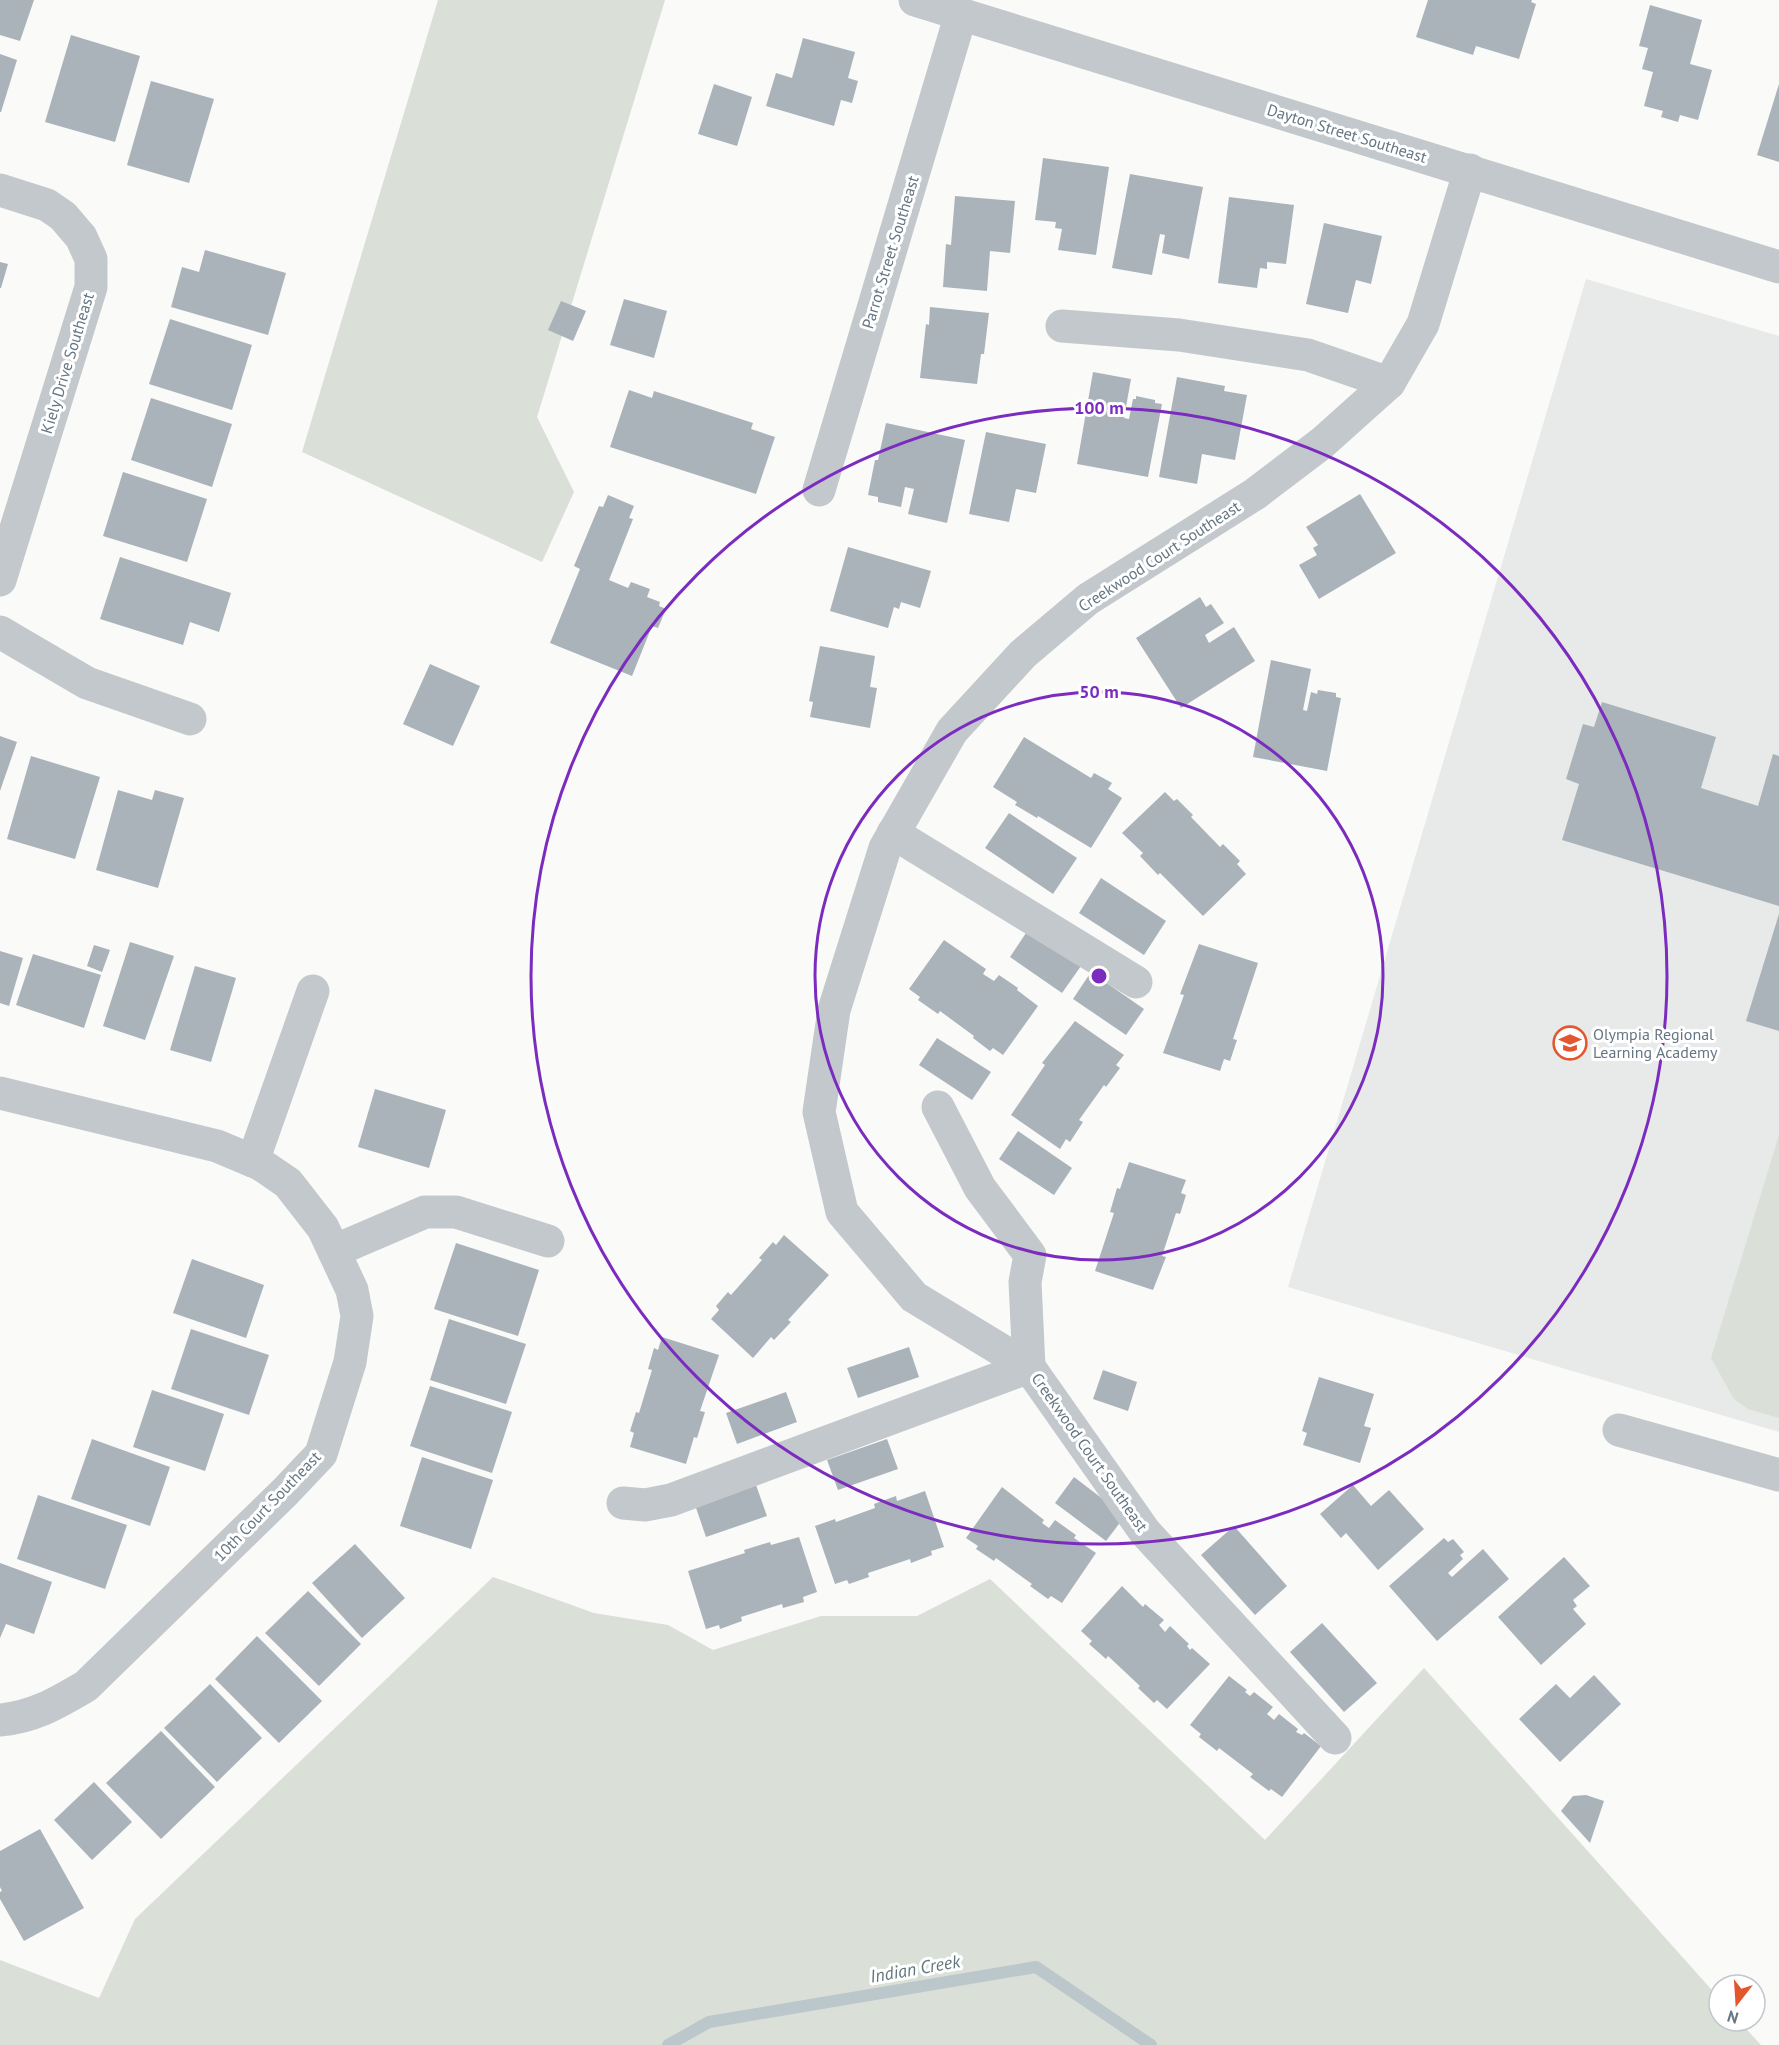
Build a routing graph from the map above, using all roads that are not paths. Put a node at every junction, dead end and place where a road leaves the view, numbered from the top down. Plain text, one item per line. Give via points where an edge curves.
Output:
1 (915, 0) edge
2 (961, 14) junction
3 (1470, 171) junction
4 (0, 190) edge
5 (1779, 267) edge
6 (1062, 326) dead end
7 (1389, 383) junction
8 (819, 490) dead end
9 (0, 580) edge
10 (0, 632) edge
11 (190, 719) dead end
12 (893, 833) junction
13 (1136, 982) dead end
14 (313, 991) dead end
15 (0, 1093) edge
16 (938, 1107) dead end
17 (253, 1161) junction
18 (548, 1241) dead end
19 (334, 1251) junction
20 (1029, 1367) junction
21 (1619, 1430) dead end
22 (1779, 1475) edge
23 (623, 1503) dead end
24 (0, 1720) edge
25 (1335, 1738) dead end

1 - 2 street, Dayton Street Southeast
2 - 3 street, Dayton Street Southeast
2 - 8 street, Parrot Street Southeast
3 - 5 street, Dayton Street Southeast
3 - 7 street, Creekwood Court Southeast via 1423,324
4 - 9 street, Kiely Drive Southeast via 47,205 63,216 81,237 90,259 92,287
6 - 7 street via 1179,335 1308,355
7 - 12 street, Creekwood Court Southeast via 1322,443 1255,494 1088,599 1023,654 952,731
10 - 11 street via 87,683
12 - 13 street
12 - 20 street, Creekwood Court Southeast via 834,1010 819,1112 842,1212 914,1296
14 - 17 street
15 - 17 street, 10th Court Southeast via 217,1146
16 - 20 street via 980,1188 1030,1256 1025,1282
17 - 19 street, 10th Court Southeast via 288,1183 323,1228
18 - 19 street via 456,1212 425,1212
19 - 24 street, 10th Court Southeast via 352,1290 357,1316 350,1362 321,1454 86,1686 49,1708
20 - 23 street via 671,1500 645,1505
20 - 25 street, Creekwood Court Southeast via 1145,1532
21 - 22 street

